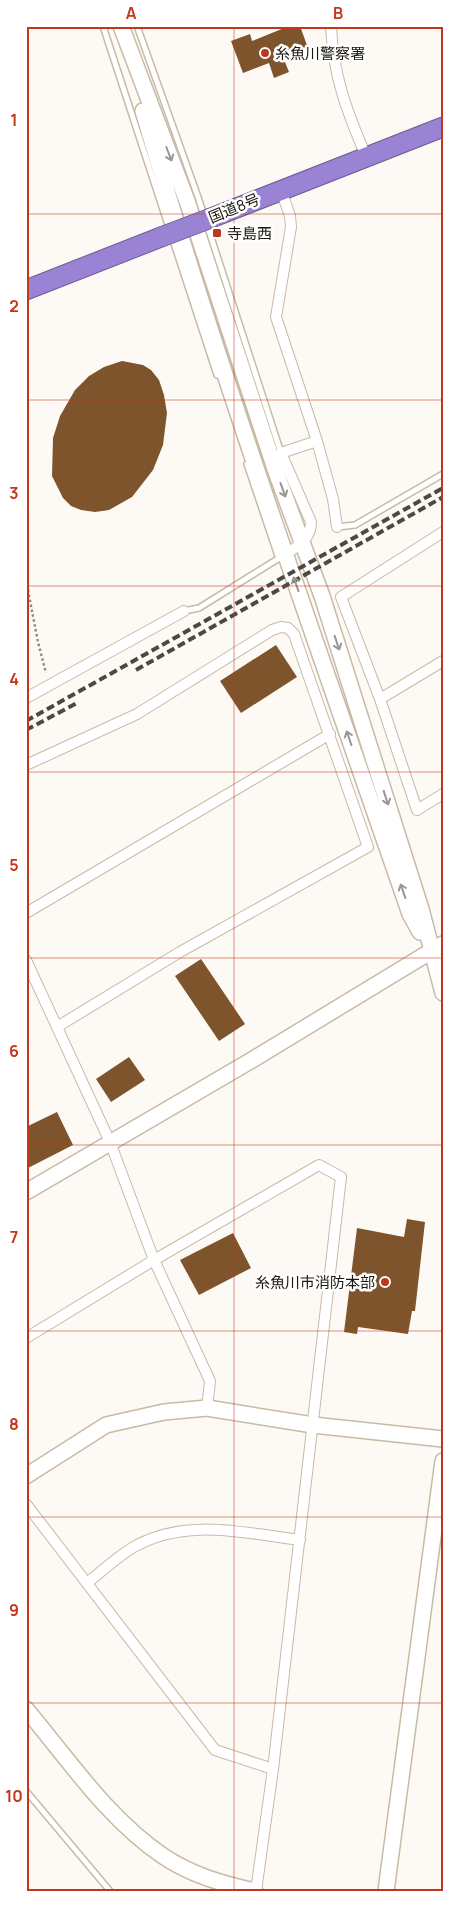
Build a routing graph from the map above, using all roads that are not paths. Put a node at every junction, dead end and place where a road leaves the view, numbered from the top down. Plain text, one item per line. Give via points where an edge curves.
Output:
1 (102, 26) edge
2 (114, 26) edge
3 (121, 26) edge
4 (137, 26) edge
5 (331, 26) edge
6 (443, 127) edge
7 (366, 156) junction
8 (281, 190) junction
9 (26, 290) edge
10 (220, 384) dead end
11 (317, 441) junction
12 (281, 453) junction
13 (246, 460) dead end
14 (443, 474) edge
15 (337, 527) joint
16 (443, 532) edge
17 (302, 542) junction
18 (282, 556) junction
19 (184, 611) joint
20 (443, 661) edge
21 (26, 698) edge
22 (380, 699) junction
23 (330, 734) junction
24 (26, 765) edge
25 (443, 794) edge
26 (26, 913) edge
27 (437, 948) edge
28 (26, 960) edge
29 (443, 993) edge
30 (57, 1027) junction
31 (110, 1142) junction
32 (26, 1192) edge
33 (154, 1260) junction
34 (26, 1338) edge
35 (206, 1408) junction
36 (313, 1425) junction
37 (443, 1439) edge
38 (443, 1460) edge
39 (26, 1476) edge
40 (26, 1504) edge
41 (300, 1540) junction
42 (86, 1583) junction
43 (26, 1709) edge
44 (273, 1769) junction
45 (26, 1791) edge
46 (110, 1891) edge
47 (255, 1891) edge
48 (386, 1891) edge

1 - 10 lane
2 - 18 street
3 -> 17 street via 187,200
4 - 12 lane via 198,197
5 - 7 street via 332,59 344,104
6 - 7 highway, 国道8号
7 - 8 highway, 国道8号
8 - 9 highway, 国道8号, bridge
8 - 11 street via 291,227 276,317
11 - 12 street
11 - 15 street
12 - 17 street via 311,522 311,532
13 - 18 lane
14 - 15 lane via 355,525
16 - 22 street via 341,597
17 - 18 street
17 -> 27 street via 421,909
18 - 19 lane via 199,608
27 -> 18 street via 410,914
19 - 21 street
20 - 22 street
22 - 25 street via 417,810
23 - 24 street via 294,634 281,627 137,714
23 - 26 street
23 - 30 street via 368,847 180,952
27 - 29 street
27 - 31 street
28 - 30 street
30 - 31 street
31 - 32 street
31 - 33 street
33 - 34 street
33 - 35 street via 210,1381
33 - 36 street via 319,1164 341,1177
35 - 36 street
35 - 39 street via 164,1412 106,1425
36 - 37 street
36 - 41 street
38 - 48 street
40 - 42 street
41 - 42 street via 200,1528 162,1535 132,1548
41 - 44 street
42 - 44 street via 215,1750
43 - 47 street via 140,1839 201,1876
44 - 47 street
45 - 46 lane

